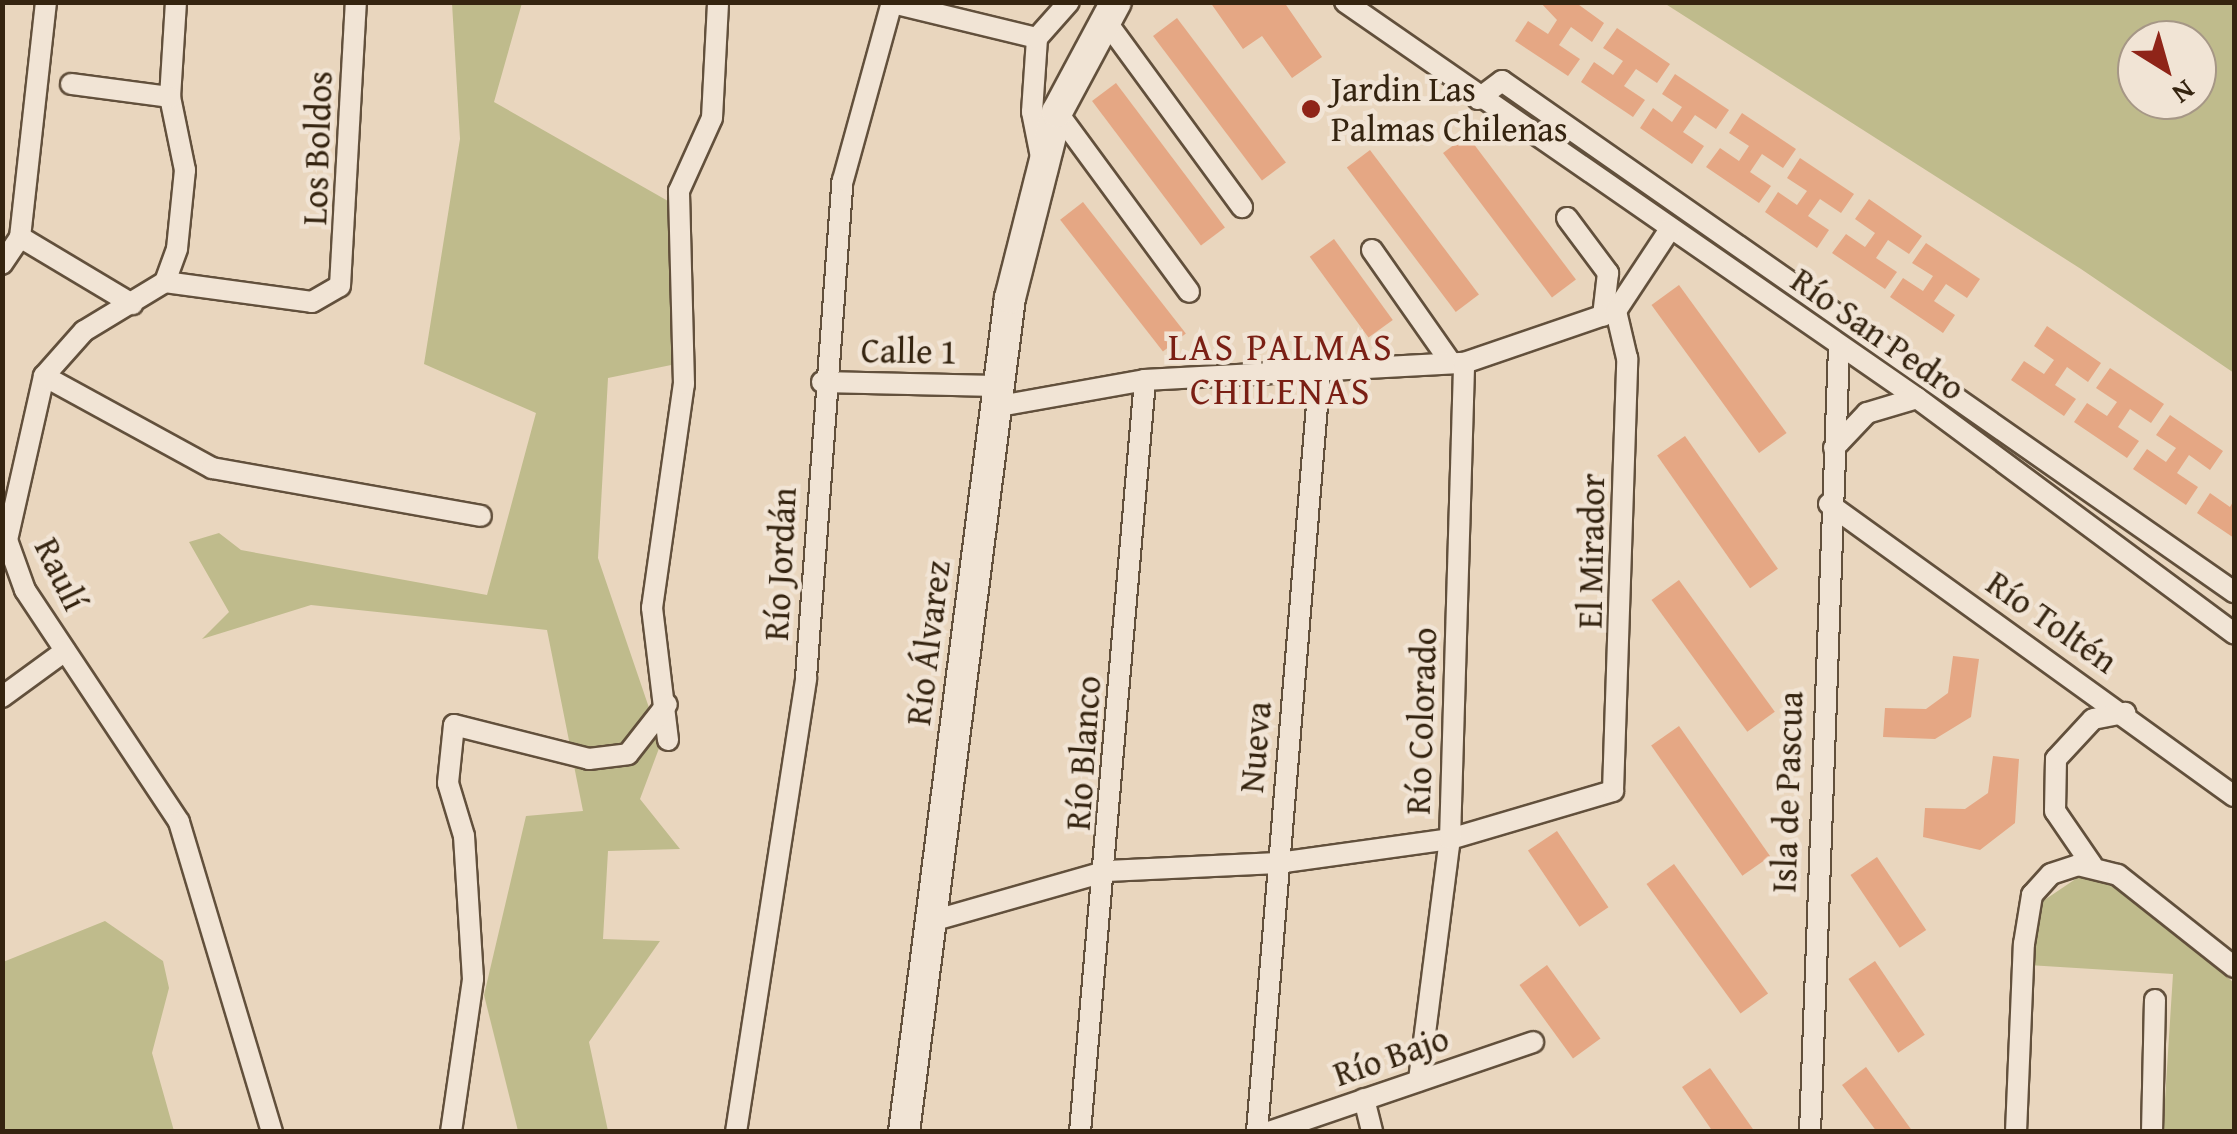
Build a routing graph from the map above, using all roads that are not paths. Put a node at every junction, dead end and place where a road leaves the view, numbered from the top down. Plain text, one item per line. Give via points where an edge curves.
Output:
1 (46, 2) edge
2 (176, 2) edge
3 (356, 2) edge
4 (718, 2) edge
5 (1069, 2) edge
6 (1345, 2) edge
7 (892, 3) edge
8 (1110, 11) edge
9 (1038, 38) junction
10 (71, 84) dead end
11 (170, 97) junction
12 (1478, 99) junction
13 (1058, 112) junction
14 (1044, 168) junction
15 (1242, 208) dead end
16 (1568, 218) dead end
17 (1670, 228) junction
18 (20, 238) junction
19 (1372, 250) dead end
20 (2, 264) edge
21 (165, 282) junction
22 (1189, 292) dead end
23 (132, 304) junction
24 (1610, 314) junction
25 (1840, 346) junction
26 (1457, 363) junction
27 (1320, 369) junction
28 (44, 376) junction
29 (1145, 380) junction
30 (822, 382) junction
31 (1946, 385) junction
32 (995, 396) junction
33 (1923, 403) junction
34 (1832, 455) junction
35 (1830, 504) junction
36 (481, 516) dead end
37 (2234, 592) edge
38 (2234, 632) edge
39 (65, 651) junction
40 (2, 697) edge
41 (667, 704) junction
42 (2125, 712) junction
43 (668, 740) dead end
44 (2234, 796) edge
45 (1450, 840) junction
46 (1278, 864) junction
47 (2092, 865) junction
48 (1107, 871) junction
49 (932, 922) junction
50 (2234, 967) edge
51 (2155, 1000) dead end
52 (1533, 1042) dead end
53 (1419, 1080) junction
54 (1364, 1099) junction
55 (272, 1132) edge
56 (450, 1132) edge
57 (736, 1132) edge
58 (904, 1132) edge
59 (1080, 1132) edge
60 (1257, 1132) edge
61 (1269, 1132) edge
62 (1372, 1132) edge
63 (1810, 1132) edge
64 (2016, 1132) edge
65 (2152, 1132) edge

1 - 18 street
2 - 11 street
3 - 21 street, Los Boldos via 345,276 333,293 312,302
4 - 41 street via 712,118 678,191 684,384 652,608
5 - 9 street
6 - 12 street, Río San Pedro
7 - 9 street
7 - 30 street, Río Jordán via 853,118
8 - 13 street, Río Álvarez
8 - 15 street
9 - 14 street, Río Álvarez via 1032,112
10 - 11 street
11 - 21 street via 185,170
12 - 17 street, Río San Pedro
12 - 31 street, Río San Pedro via 1502,81
13 - 14 street, Río Álvarez
13 - 22 street
14 - 32 street, Río Álvarez
16 - 24 street, El Mirador via 1608,274
17 - 24 street
17 - 25 street, Río San Pedro
18 - 20 street
18 - 23 street
19 - 26 street
21 - 23 street, Raulí
23 - 28 street, Raulí via 84,331
24 - 26 street, Calle 1
24 - 45 street, El Mirador via 1627,358 1612,791
25 - 33 street, Río San Pedro
25 - 34 street, Isla de Pascua
26 - 27 street, Calle 1
26 - 45 street, Río Colorado
27 - 29 street, Calle 1
27 - 46 street, Nueva
28 - 36 street via 212,468
28 - 39 street, Raulí via 7,540 24,590
29 - 32 street, Calle 1
29 - 48 street, Río Blanco
30 - 32 street, Calle 1
30 - 57 street, Río Jordán via 806,678
31 - 33 street
31 - 37 street, Río San Pedro
32 - 49 street, Río Álvarez
33 - 34 street via 1866,413
33 - 38 street, Río San Pedro
34 - 35 street, Isla de Pascua
35 - 42 street, Río Toltén
35 - 63 street, Isla de Pascua
39 - 40 street
39 - 55 street, Raulí via 179,822
41 - 43 street
41 - 56 street via 628,754 589,758 454,725 448,782 464,836 473,979
42 - 44 street, Río Toltén
42 - 47 street via 2093,718 2056,759 2055,811
45 - 46 street
45 - 53 street, Río Colorado
46 - 48 street
46 - 60 street, Nueva
47 - 50 street via 2118,875
47 - 64 street via 2052,874 2032,895
48 - 49 street
48 - 59 street, Río Blanco
49 - 58 street, Río Álvarez
51 - 65 street
52 - 53 street, Río Bajo
53 - 54 street, Río Bajo
54 - 61 street, Río Bajo
54 - 62 street

